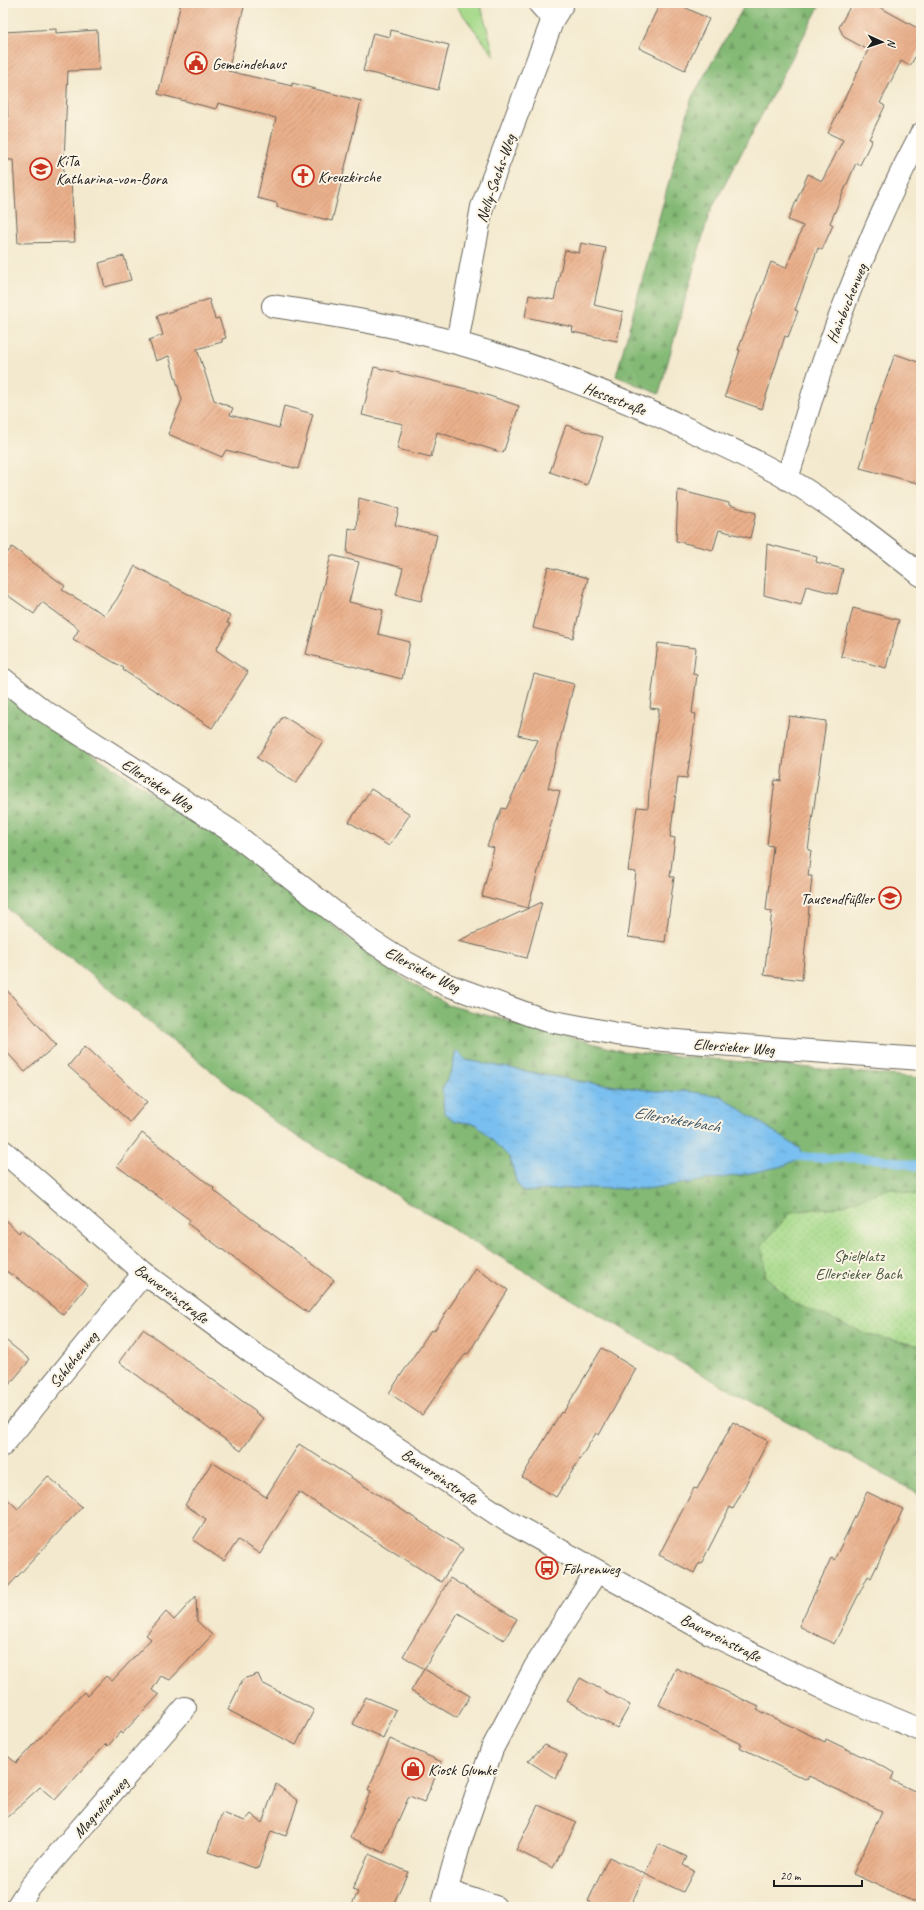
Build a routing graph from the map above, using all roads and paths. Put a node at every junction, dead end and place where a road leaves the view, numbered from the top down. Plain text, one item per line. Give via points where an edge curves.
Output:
1 (552, 8) edge
2 (921, 134) edge
3 (273, 306) dead end
4 (458, 343) junction
5 (787, 478) junction
6 (921, 575) edge
7 (3, 679) edge
8 (921, 1059) edge
9 (3, 1151) edge
10 (144, 1273) junction
11 (3, 1445) edge
12 (597, 1571) junction
13 (185, 1708) dead end
14 (921, 1730) edge
15 (444, 1899) edge
16 (17, 1907) edge
17 (495, 1907) edge

1 - 4 street, Nelly-Sachs-Weg via 482,207
2 - 5 street, Hainbuchenweg via 905,164 856,276 825,357
3 - 4 street, Hessestraße via 402,329
4 - 5 street, Hessestraße via 528,364 641,407
5 - 6 street, Hessestraße via 854,523
7 - 8 street, Ellersieker Weg via 41,708 228,829 371,941 445,984 544,1020 617,1034 663,1040
9 - 10 street, Bauvereinstraße
10 - 11 street, Schlehenweg
10 - 12 street, Bauvereinstraße via 251,1352 509,1522
12 - 14 street, Bauvereinstraße via 713,1635 839,1696
12 - 15 street via 535,1667 492,1750 460,1842
13 - 16 street, Magnolienweg via 30,1887
15 - 17 street

